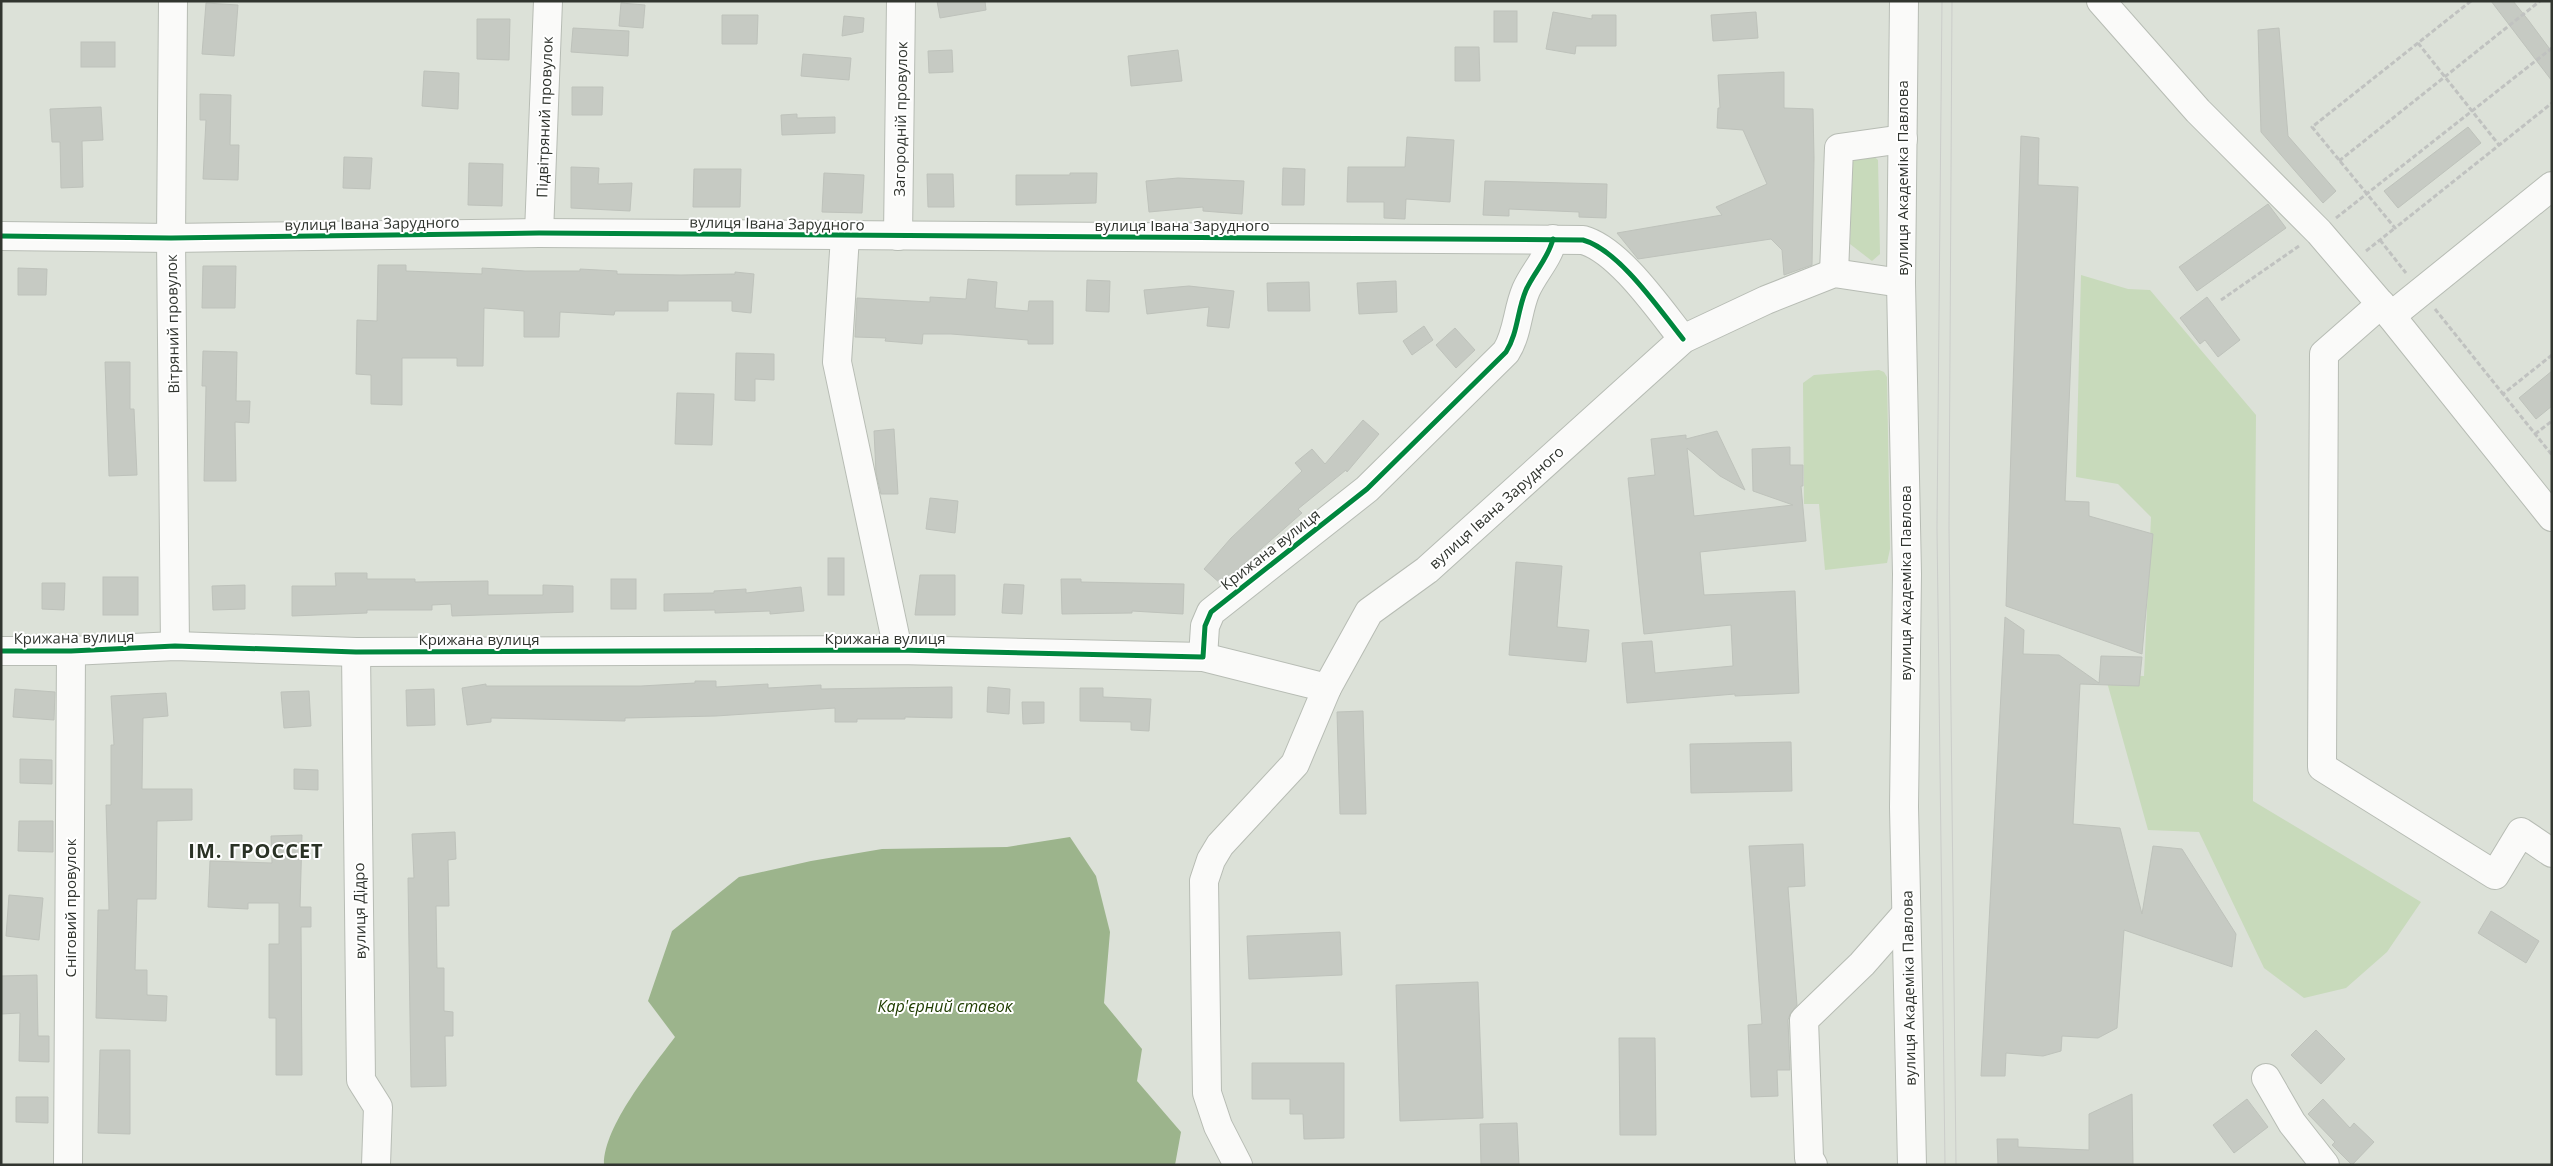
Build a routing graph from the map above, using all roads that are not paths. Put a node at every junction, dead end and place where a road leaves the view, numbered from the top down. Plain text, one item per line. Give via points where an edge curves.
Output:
1 (173, 1) edge
2 (548, 1) edge
3 (901, 1) edge
4 (1904, 1) edge
5 (2101, 1) edge
6 (1903, 139) junction
7 (2552, 186) edge
8 (539, 233) junction
9 (1, 236) edge
10 (845, 236) junction
11 (898, 236) junction
12 (170, 238) junction
13 (1553, 239) junction
14 (1834, 274) junction
15 (1901, 283) junction
16 (2386, 310) junction
17 (1684, 339) junction
18 (2552, 517) edge
19 (175, 646) junction
20 (1, 650) edge
21 (898, 650) junction
22 (71, 651) junction
23 (356, 652) junction
24 (1203, 657) junction
25 (1327, 688) junction
26 (2552, 854) edge
27 (1906, 914) junction
28 (2266, 1078) dead end
29 (68, 1165) edge
30 (376, 1165) edge
31 (1238, 1165) edge
32 (1813, 1165) edge
33 (1912, 1165) edge
34 (2325, 1165) edge

1 - 12 street, Вітряний провулок
2 - 8 street, Підвітряний провулок
3 - 11 street, Загородній провулок
4 - 6 street, вулиця Академіка Павлова
5 - 16 street via 2198,111 2319,232
6 - 14 street via 1839,148
6 - 15 street, вулиця Академіка Павлова
7 - 16 street via 2421,292
8 - 10 street, вулиця Івана Зарудного
8 - 12 street, вулиця Івана Зарудного
9 - 12 street, вулиця Івана Зарудного
10 - 11 street, вулиця Івана Зарудного
10 - 21 street, Крижана вулиця via 837,362
11 - 13 street, вулиця Івана Зарудного
12 - 19 street, Вітряний провулок
13 - 17 street, вулиця Івана Зарудного via 1583,240 1604,248
13 - 24 street, Крижана вулиця via 1549,254 1527,288 1513,341 1506,352 1367,489 1211,612 1205,626
14 - 15 street
14 - 17 street, вулиця Івана Зарудного via 1766,300
15 - 27 street, вулиця Академіка Павлова via 1907,574
16 - 18 street
16 - 26 street via 2324,354 2322,767 2495,876 2521,832
17 - 25 street, вулиця Івана Зарудного via 1427,570 1369,612
19 - 22 street, Крижана вулиця
19 - 23 street, Крижана вулиця
20 - 22 street, Крижана вулиця
21 - 23 street, Крижана вулиця
21 - 24 street, Крижана вулиця
22 - 29 street, Сніговий провулок
23 - 30 street, вулиця Дідро via 361,1080 378,1107
24 - 25 street
25 - 31 street, вулиця Івана Зарудного via 1294,764 1220,845 1204,881 1207,1093 1218,1126
27 - 32 street via 1862,964 1804,1020 1809,1158
27 - 33 street, вулиця Академіка Павлова
28 - 34 street via 2292,1123

